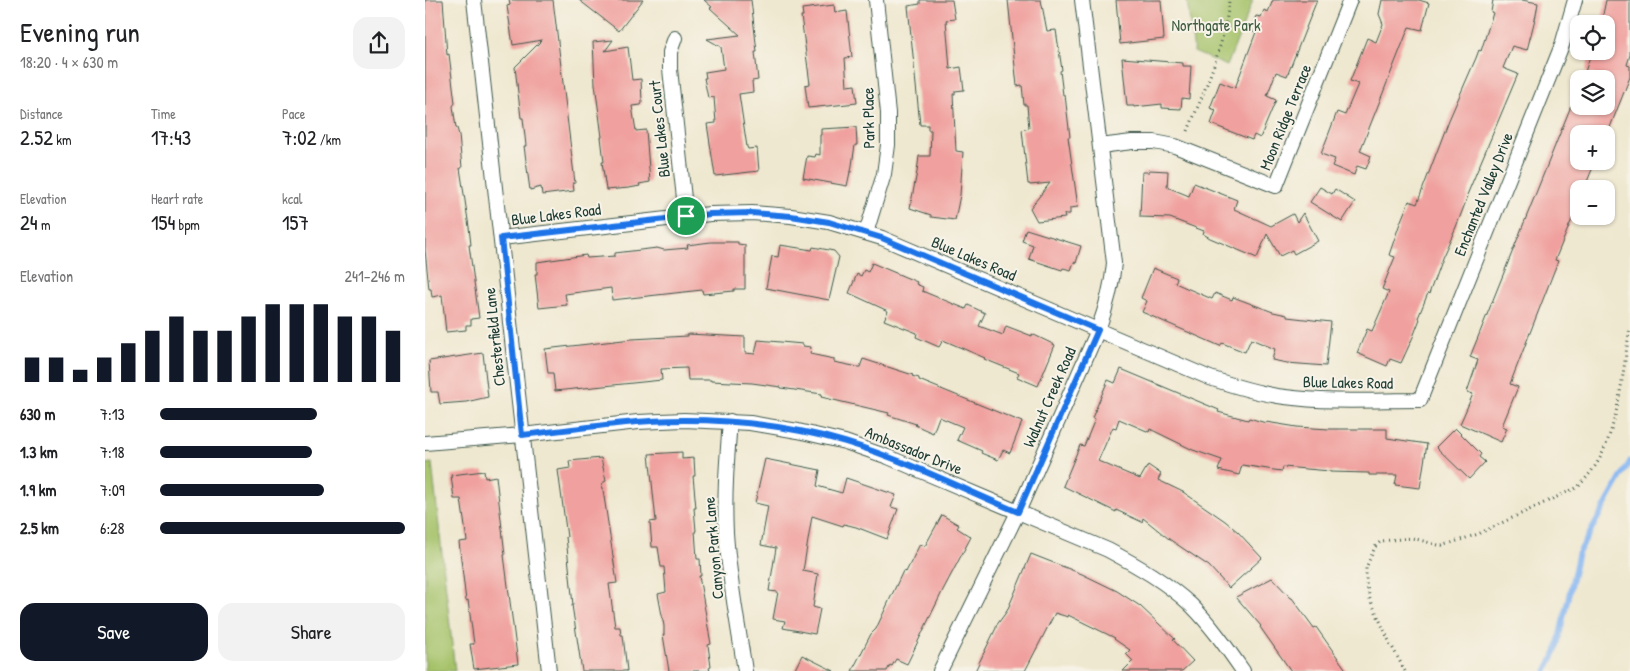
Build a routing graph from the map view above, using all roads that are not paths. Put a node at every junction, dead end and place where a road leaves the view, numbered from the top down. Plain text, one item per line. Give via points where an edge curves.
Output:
1 (474, 0) edge
2 (875, 0) edge
3 (1082, 0) edge
4 (1350, 0) edge
5 (1575, 0) edge
6 (675, 38) dead end
7 (1100, 146) junction
8 (686, 216) junction
9 (866, 233) junction
10 (501, 238) junction
11 (1098, 330) junction
12 (1420, 400) joint
13 (730, 422) junction
14 (522, 435) junction
15 (425, 443) edge
16 (1018, 512) junction
17 (549, 671) edge
18 (745, 671) edge
19 (940, 671) edge
20 (1243, 671) edge

1 - 10 street, Chesterfield Lane
2 - 9 street, Park Place via 888,114 888,144
3 - 7 street, Walnut Creek Road
4 - 7 street, Moon Ridge Terrace via 1276,186 1175,146 1154,142
5 - 12 street, Enchanted Valley Drive via 1562,45
6 - 8 street, Blue Lakes Court via 670,68
7 - 11 street, Walnut Creek Road via 1114,263 1107,306
8 - 9 street, Blue Lakes Road via 752,213 791,216 829,222
8 - 10 street, Blue Lakes Road
9 - 11 street, Blue Lakes Road
10 - 14 street, Chesterfield Lane
11 - 12 street, Blue Lakes Road via 1246,390 1318,401
11 - 16 street, Walnut Creek Road
13 - 14 street, Ambassador Drive via 638,422
13 - 16 street, Ambassador Drive via 798,431 845,442 888,456
13 - 18 street, Canyon Park Lane via 725,488 726,534
14 - 15 street, Ambassador Drive
14 - 17 street, Chesterfield Lane
16 - 19 street, Walnut Creek Road
16 - 20 street, Ambassador Drive via 1108,550 1163,582 1214,630

